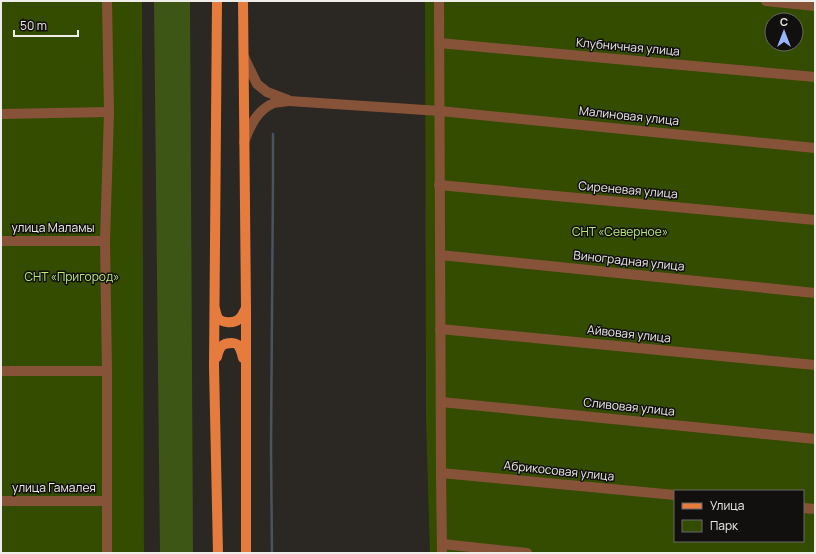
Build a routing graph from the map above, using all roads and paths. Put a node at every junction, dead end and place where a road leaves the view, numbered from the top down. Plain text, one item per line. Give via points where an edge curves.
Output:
1 (107, 1) edge
2 (217, 1) edge
3 (243, 1) edge
4 (439, 1) edge
5 (766, 1) edge
6 (815, 6) edge
7 (439, 43) junction
8 (244, 57) junction
9 (815, 77) edge
10 (290, 101) junction
11 (440, 111) junction
12 (108, 112) junction
13 (1, 114) edge
14 (244, 142) junction
15 (815, 148) edge
16 (439, 185) junction
17 (815, 220) edge
18 (105, 241) junction
19 (1, 242) edge
20 (440, 255) junction
21 (815, 293) edge
22 (214, 307) junction
23 (246, 308) junction
24 (440, 329) junction
25 (246, 365) junction
26 (815, 365) edge
27 (214, 366) junction
28 (107, 371) junction
29 (1, 372) edge
30 (441, 402) junction
31 (815, 439) edge
32 (441, 473) junction
33 (674, 495) edge
34 (1, 501) edge
35 (107, 501) junction
36 (804, 508) edge
37 (815, 509) edge
38 (442, 549) edge
39 (107, 553) edge
40 (218, 553) edge
41 (246, 553) edge
42 (527, 553) edge

1 - 12 street
2 - 22 main road
3 - 8 main road
4 - 7 street
5 - 6 street
7 - 9 street, Клубничная улица
7 - 11 street
8 - 10 street via 257,84 267,92
8 - 14 main road
10 - 11 street, Малиновая улица
10 - 14 street via 274,103 262,110 252,123
11 - 15 street, Малиновая улица
11 - 16 street
12 - 13 street
12 - 18 street
14 - 23 main road
16 - 17 street, Сиреневая улица
16 - 20 street
18 - 19 street, улица Маламы
18 - 28 street
20 - 21 street, Виноградная улица
20 - 24 street
22 - 23 main road via 219,320 224,322 235,322
22 - 27 main road
23 - 25 main road
24 - 26 street, Айвовая улица
24 - 30 street
25 - 27 main road via 238,346 226,343 219,349
25 - 41 main road
27 - 40 main road
28 - 29 street
28 - 35 street
30 - 31 street, Сливовая улица
30 - 32 street
32 - 33 street, Абрикосовая улица
32 - 38 street
34 - 35 street, улица Гамалея
35 - 39 street
36 - 37 street
38 - 42 street

